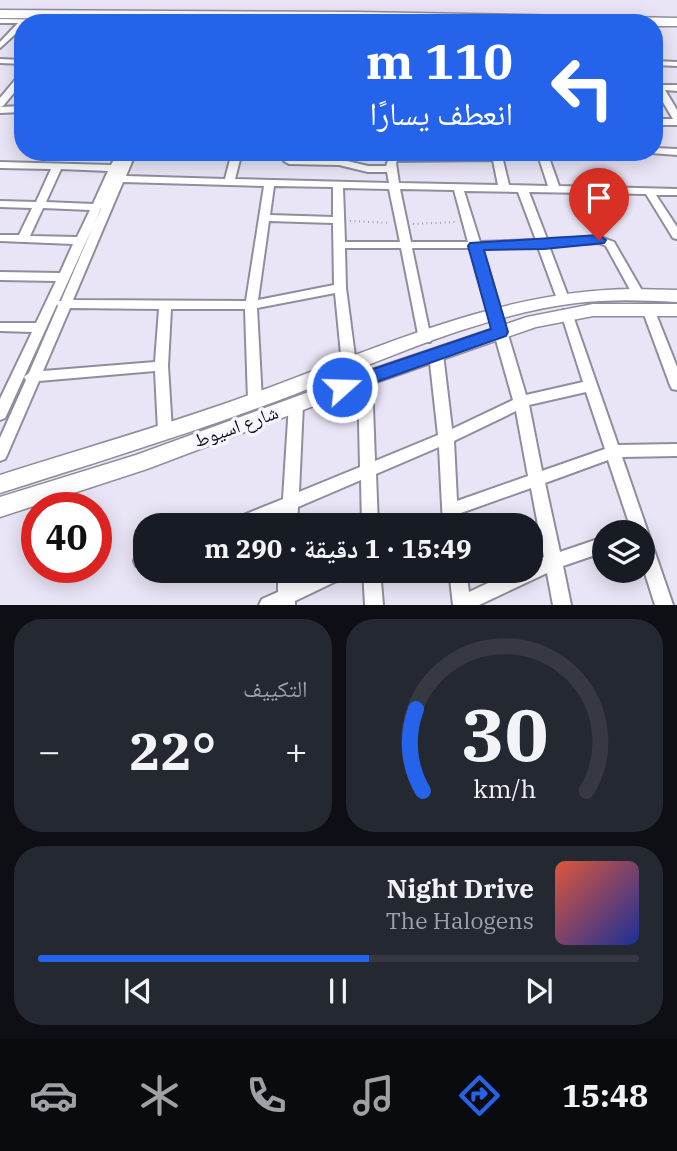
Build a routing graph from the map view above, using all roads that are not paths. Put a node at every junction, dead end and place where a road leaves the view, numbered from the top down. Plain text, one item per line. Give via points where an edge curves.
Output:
1 (14, 88) edge
2 (663, 93) edge
3 (0, 107) edge
4 (676, 115) edge
5 (120, 161) edge
6 (125, 161) edge
7 (235, 161) edge
8 (288, 161) edge
9 (331, 161) edge
10 (391, 161) edge
11 (498, 161) edge
12 (545, 161) edge
13 (0, 165) edge
14 (58, 166) junction
15 (391, 169) junction
16 (119, 171) junction
17 (229, 181) junction
18 (270, 182) junction
19 (286, 183) junction
20 (338, 184) junction
21 (394, 186) junction
22 (458, 187) junction
23 (504, 187) junction
24 (522, 188) junction
25 (554, 188) junction
26 (649, 191) junction
27 (677, 192) edge
28 (0, 204) edge
29 (39, 205) junction
30 (97, 207) junction
31 (264, 218) junction
32 (338, 220) junction
33 (676, 233) edge
34 (0, 238) edge
35 (23, 239) junction
36 (80, 241) junction
37 (339, 244) junction
38 (544, 245) junction
39 (407, 246) junction
40 (475, 246) junction
41 (0, 276) edge
42 (64, 277) junction
43 (340, 288) junction
44 (677, 296) edge
45 (643, 302) junction
46 (63, 304) junction
47 (251, 305) junction
48 (165, 306) junction
49 (565, 306) junction
50 (677, 310) edge
51 (497, 323) junction
52 (0, 327) edge
53 (40, 328) junction
54 (430, 346) junction
55 (349, 364) junction
56 (161, 366) junction
57 (31, 377) junction
58 (365, 379) junction
59 (592, 385) junction
60 (677, 385) edge
61 (255, 401) junction
62 (521, 402) junction
63 (296, 404) junction
64 (0, 414) edge
65 (165, 431) junction
66 (446, 438) junction
67 (677, 450) edge
68 (615, 451) junction
69 (0, 455) edge
70 (369, 470) junction
71 (537, 478) junction
72 (0, 484) edge
73 (289, 503) junction
74 (0, 507) edge
75 (265, 513) edge
76 (289, 513) edge
77 (370, 513) edge
78 (451, 513) edge
79 (462, 513) edge
80 (636, 520) edge
81 (592, 548) edge
82 (552, 562) junction
83 (655, 578) edge
84 (287, 583) edge
85 (318, 583) edge
86 (372, 583) edge
87 (459, 583) edge
88 (286, 601) edge
89 (462, 604) edge
90 (268, 605) edge
91 (373, 605) edge
92 (562, 605) edge
93 (664, 605) edge

1 - 3 street
2 - 4 street
5 - 16 street
6 - 16 street
7 - 17 street
8 - 19 street
9 - 15 street
10 - 15 street
11 - 23 street
12 - 25 street
13 - 14 street
14 - 16 street
14 - 29 street
15 - 21 street
16 - 17 street
16 - 30 street
16 - 46 street
17 - 18 street
18 - 19 street
18 - 31 street
19 - 20 street
20 - 21 street
20 - 32 street
21 - 22 street
21 - 39 street
22 - 23 street
22 - 40 street
23 - 24 street
24 - 25 street
24 - 38 street
25 - 26 street
26 - 27 street
26 - 33 street
28 - 29 street
29 - 30 street
29 - 35 street
30 - 36 street
31 - 32 street
31 - 47 street
32 - 37 street
34 - 35 street
35 - 36 street
36 - 42 street
37 - 39 street
37 - 43 street
38 - 40 street
38 - 45 street via 607,242
38 - 49 street
39 - 40 street
39 - 54 street
40 - 51 street
41 - 42 street
42 - 53 street
43 - 47 street
43 - 55 street
44 - 45 street, شارع اسيوط
45 - 49 street, شارع اسيوط
45 - 50 street, شارع اسيوط
45 - 60 street
46 - 48 street
46 - 57 street
47 - 48 street
47 - 61 street
48 - 56 street
49 - 51 street, شارع اسيوط
49 - 59 street
51 - 54 street, شارع اسيوط
51 - 62 street
52 - 53 street
53 - 64 street
54 - 55 street, شارع اسيوط
54 - 58 street, شارع اسيوط
54 - 66 street
55 - 61 street, شارع اسيوط
56 - 57 street
56 - 65 street
57 - 69 street
58 - 63 street, شارع اسيوط
58 - 70 street
59 - 62 street
59 - 68 street
61 - 65 street, شارع اسيوط
62 - 66 street
62 - 71 street
63 - 73 street
63 - 74 street, شارع اسيوط via 139,463
65 - 72 street, شارع اسيوط
66 - 70 street
66 - 78 street
67 - 68 street
68 - 71 street
68 - 80 street
70 - 73 street
70 - 77 street
71 - 79 street
71 - 82 street
73 - 75 street
73 - 76 street
81 - 82 street
82 - 89 street
82 - 92 street
83 - 93 street
84 - 88 street
85 - 88 street
86 - 91 street
87 - 89 street
88 - 90 street

